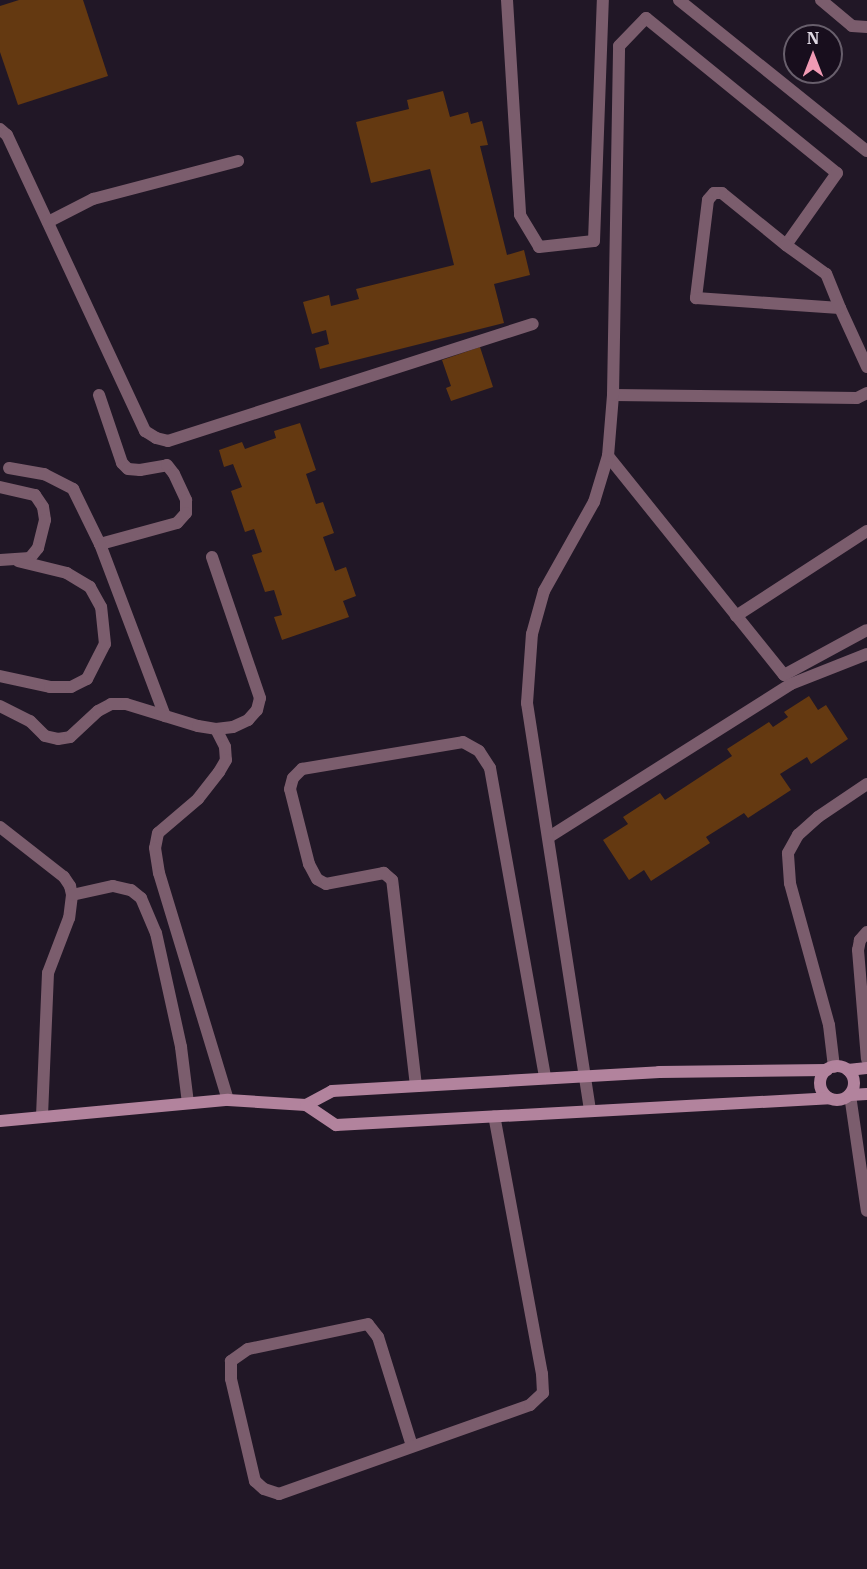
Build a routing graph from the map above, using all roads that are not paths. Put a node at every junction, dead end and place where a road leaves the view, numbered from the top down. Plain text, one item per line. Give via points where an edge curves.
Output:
1 (507, 0) edge
2 (603, 0) edge
3 (679, 0) edge
4 (821, 0) edge
5 (867, 27) edge
6 (0, 129) edge
7 (867, 151) edge
8 (238, 161) dead end
9 (48, 222) junction
10 (786, 245) junction
11 (840, 308) junction
12 (533, 324) dead end
13 (867, 367) edge
14 (867, 393) edge
15 (99, 395) dead end
16 (613, 395) junction
17 (608, 456) junction
18 (9, 468) dead end
19 (0, 487) edge
20 (867, 531) edge
21 (100, 544) junction
22 (212, 557) dead end
23 (0, 560) edge
24 (18, 561) junction
25 (736, 616) junction
26 (867, 630) edge
27 (867, 654) edge
28 (0, 676) edge
29 (0, 706) edge
30 (165, 716) junction
31 (216, 729) junction
32 (867, 784) edge
33 (0, 827) edge
34 (549, 837) junction
35 (72, 895) junction
36 (867, 932) edge
37 (867, 1059) edge
38 (831, 1068) junction
39 (867, 1068) edge
40 (848, 1070) junction
41 (586, 1076) junction
42 (545, 1078) junction
43 (416, 1086) junction
44 (867, 1094) edge
45 (850, 1095) junction
46 (829, 1098) junction
47 (228, 1100) junction
48 (188, 1102) junction
49 (306, 1105) junction
50 (590, 1110) junction
51 (494, 1116) junction
52 (42, 1117) junction
53 (0, 1121) edge
54 (867, 1210) edge
55 (412, 1446) junction

1 - 2 street via 520,215 539,247 594,241
3 - 7 street
4 - 5 street via 852,26
6 - 9 street via 7,135
8 - 9 street via 93,199
9 - 12 street via 145,431 168,441
10 - 11 street via 826,274
10 - 11 street via 722,193 714,193 708,200 696,298
10 - 16 street via 837,173 646,18 619,46
11 - 13 street
14 - 16 street via 857,398
15 - 21 street via 122,463 128,469 140,470 167,465 186,500 186,513 177,523
16 - 17 street
17 - 25 street
17 - 34 street via 594,502 544,591 532,634 527,703
18 - 21 street via 44,474 73,489
19 - 24 street via 35,495 43,507 45,520 38,548 30,558
20 - 25 street
21 - 30 street
22 - 31 street via 260,698 257,711 248,720 233,728
23 - 24 street
24 - 28 street via 67,573 90,587 101,608 105,644 87,679 71,687 50,687
25 - 26 street via 784,675
27 - 34 street via 791,684
29 - 30 street via 30,721 45,736 58,739 70,737 111,704 126,704
30 - 31 street
31 - 47 street via 225,747 223,766 198,799 158,833 155,848 159,873
32 - 38 street via 818,817 798,835 789,854 790,884 829,1025
33 - 35 street via 64,877
34 - 41 street
35 - 48 street via 112,886 131,890 141,898 156,933 182,1047
35 - 52 street via 69,918 48,974
36 - 37 street via 858,950
38 - 40 street
38 - 41 street
38 - 46 street via 820,1085
39 - 40 street
40 - 45 street via 855,1085
41 - 42 street
41 - 50 street
42 - 43 street
42 - 43 street via 490,768 479,751 463,742 302,769 292,778 290,789 309,864 317,879 326,884 384,873 392,880
43 - 49 street via 332,1091
44 - 45 street
45 - 46 street via 840,1100
45 - 54 street
46 - 50 street
47 - 48 street
47 - 49 street
48 - 52 street
49 - 51 street via 336,1125
50 - 51 street
51 - 55 street via 543,1393 530,1405
52 - 53 street
55 - 55 street via 279,1494 264,1489 255,1481 231,1378 231,1361 248,1349 368,1324 378,1337

